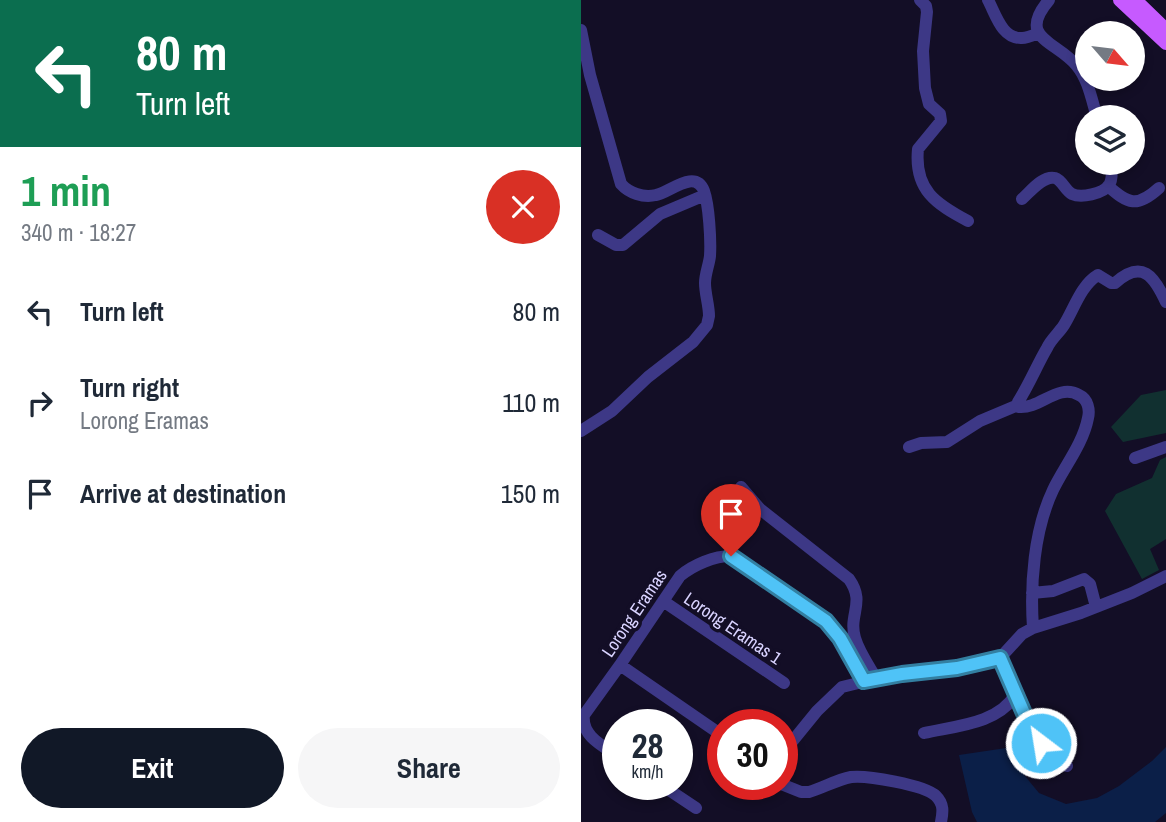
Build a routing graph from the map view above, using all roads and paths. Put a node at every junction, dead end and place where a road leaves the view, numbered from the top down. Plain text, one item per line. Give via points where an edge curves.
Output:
1 (920, 0) edge
2 (988, 0) edge
3 (1049, 0) edge
4 (1120, 0) edge
5 (1135, 0) edge
6 (581, 30) edge
7 (1166, 30) edge
8 (1039, 33) junction
9 (1166, 44) edge
10 (1093, 105) edge
11 (1111, 175) edge
12 (1108, 187) junction
13 (1159, 188) dead end
14 (705, 195) junction
15 (1022, 199) dead end
16 (968, 222) dead end
17 (598, 235) dead end
18 (1166, 302) edge
19 (1017, 405) junction
20 (581, 431) edge
21 (909, 447) dead end
22 (1166, 447) edge
23 (1135, 458) dead end
24 (741, 487) dead end
25 (1166, 576) edge
26 (1032, 593) junction
27 (663, 601) junction
28 (1095, 607) junction
29 (1033, 628) junction
30 (1000, 658) junction
31 (620, 665) junction
32 (870, 680) junction
33 (784, 683) dead end
34 (1016, 695) junction
35 (707, 725) edge
36 (924, 733) dead end
37 (798, 734) edge
38 (602, 745) edge
39 (1067, 766) dead end
40 (798, 791) edge
41 (684, 800) edge
42 (696, 808) dead end
43 (941, 822) edge

1 - 16 street via 927,12 923,51 926,94 941,121 918,149 919,174 935,201
2 - 8 street via 1010,35 1022,38
3 - 8 street via 1037,16
4 - 9 main road
5 - 7 main road
6 - 14 street via 621,184 633,193 656,195 690,181 701,186
8 - 10 street via 1080,70
11 - 12 street
12 - 13 street via 1130,201
12 - 15 street via 1074,194 1050,179
14 - 17 street via 660,214 623,245
14 - 20 street via 710,243 705,284 707,326 611,411
18 - 19 street via 1158,284 1140,271 1129,272 1115,283 1095,276 1046,349
19 - 21 street via 947,442
19 - 26 street via 1024,408 1068,391 1084,397 1089,413 1045,512
22 - 23 street
24 - 32 street via 760,509 849,579 858,601 855,638
25 - 28 street
26 - 28 street via 1087,580
26 - 29 street
27 - 31 street, Lorong Eramas
27 - 32 street, Lorong Eramas via 686,571 731,556 826,621
27 - 33 street, Lorong Eramas 1
28 - 29 street
29 - 30 street
30 - 32 street
30 - 34 street
31 - 35 street
31 - 38 street, Lorong Eramas via 581,723 584,732
32 - 37 street via 835,692
34 - 36 street via 996,714
34 - 39 street via 1036,736
40 - 43 street via 809,792 852,777 912,786 939,798
41 - 42 street

